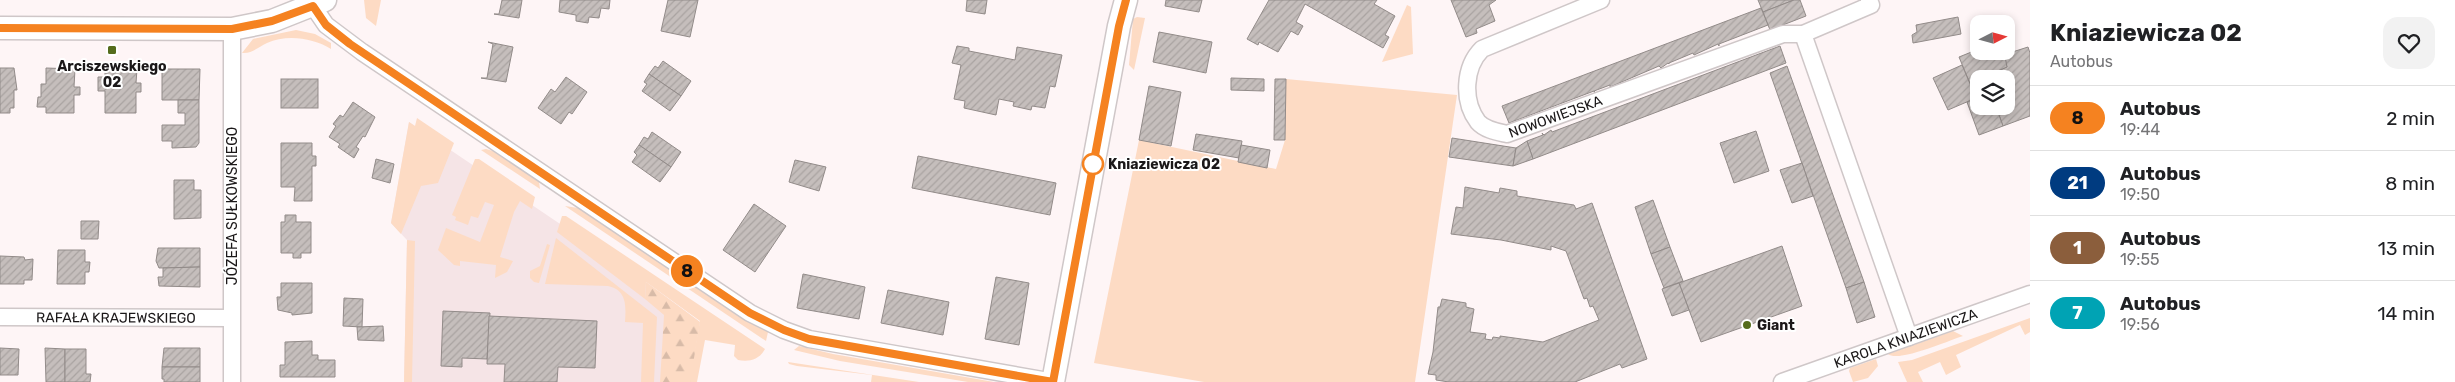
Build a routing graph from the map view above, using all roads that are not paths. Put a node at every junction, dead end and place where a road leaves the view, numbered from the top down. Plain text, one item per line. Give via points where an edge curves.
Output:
1 (1126, 0) edge
2 (1601, 0) edge
3 (1869, 0) edge
4 (319, 3) edge
5 (0, 28) edge
6 (232, 29) junction
7 (1803, 34) junction
8 (2030, 294) edge
9 (0, 317) edge
10 (232, 318) junction
11 (1909, 337) junction
12 (232, 382) edge
13 (1053, 382) edge
14 (1782, 382) edge

1 - 13 main road
2 - 7 street, NOWOWIEJSKA via 1482,49 1474,57 1468,73 1468,89 1479,123 1492,131 1507,134 1783,34
3 - 7 street, NOWOWIEJSKA via 1871,5
4 - 6 main road via 272,21
4 - 13 street via 326,25 362,52 750,313 809,339
5 - 6 main road
6 - 10 street, JÓZEFA SUŁKOWSKIEGO
7 - 11 street
8 - 11 street, KAROLA KNIAZIEWICZA
9 - 10 street, RAFAŁA KRAJEWSKIEGO
10 - 12 street, JÓZEFA SUŁKOWSKIEGO
11 - 14 street, KAROLA KNIAZIEWICZA

